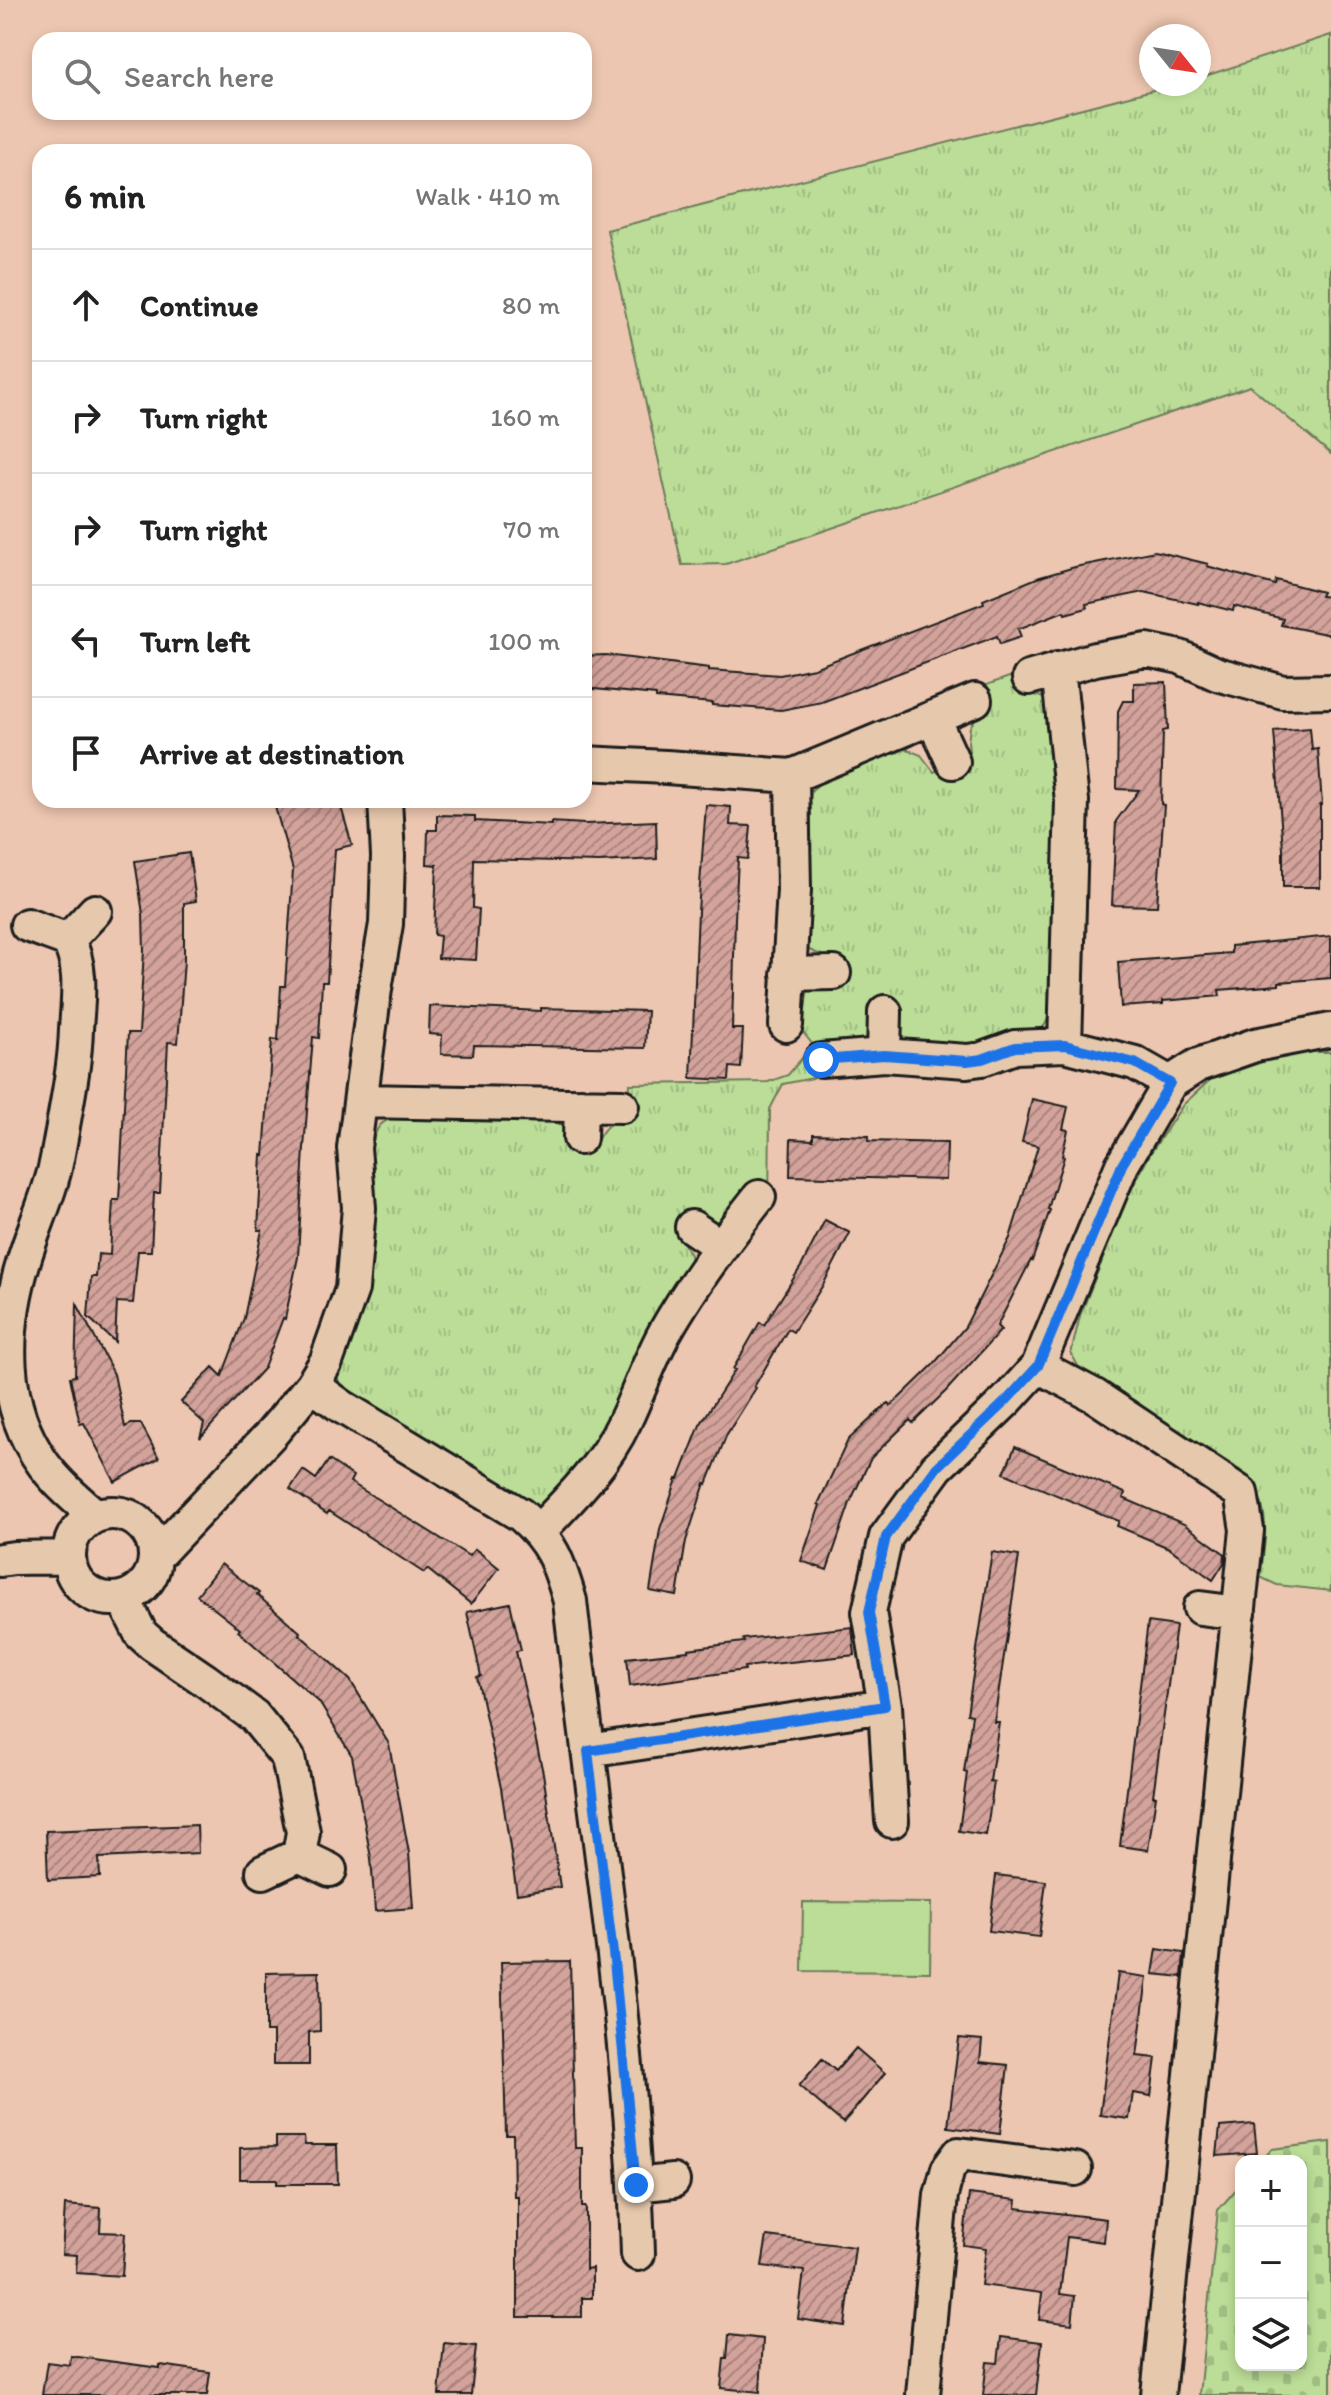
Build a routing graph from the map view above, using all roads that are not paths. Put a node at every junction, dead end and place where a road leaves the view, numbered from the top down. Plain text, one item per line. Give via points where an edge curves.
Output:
1 (1331, 691) edge
2 (975, 700) dead end
3 (933, 718) junction
4 (953, 762) dead end
5 (592, 763) edge
6 (792, 776) junction
7 (385, 808) edge
8 (95, 911) dead end
9 (27, 925) dead end
10 (68, 940) junction
11 (834, 973) dead end
12 (788, 974) junction
13 (885, 1012) dead end
14 (786, 1025) dead end
15 (1331, 1030) edge
16 (1065, 1045) junction
17 (884, 1055) junction
18 (821, 1060) dead end
19 (1170, 1083) junction
20 (361, 1101) junction
21 (581, 1105) junction
22 (622, 1106) dead end
23 (580, 1138) dead end
24 (759, 1197) dead end
25 (692, 1227) dead end
26 (720, 1246) junction
27 (1038, 1366) junction
28 (312, 1385) junction
29 (96, 1516) junction
30 (539, 1531) junction
31 (156, 1556) junction
32 (69, 1557) junction
33 (0, 1560) edge
34 (123, 1598) junction
35 (1200, 1608) dead end
36 (1239, 1613) junction
37 (885, 1706) junction
38 (588, 1751) junction
39 (892, 1821) dead end
40 (299, 1855) junction
41 (330, 1870) dead end
42 (263, 1872) dead end
43 (1075, 2169) dead end
44 (673, 2181) dead end
45 (636, 2185) junction
46 (638, 2254) dead end
47 (923, 2395) edge
48 (1158, 2395) edge

1 - 16 street via 1283,692 1147,650 1044,674 1072,801
2 - 3 street
3 - 4 street
3 - 6 street
5 - 6 street
6 - 12 street via 794,890
7 - 20 street via 386,924
8 - 10 street
9 - 10 street
10 - 29 street via 79,971 74,1066 53,1176 13,1305 9,1368 30,1444 61,1486
11 - 12 street
12 - 14 street
13 - 17 street
15 - 19 street via 1255,1045 1198,1065
16 - 17 street via 1015,1047 967,1061
16 - 19 street via 1135,1063
17 - 18 street
19 - 27 street via 1122,1165
20 - 21 street
20 - 28 street via 354,1148 359,1208 352,1289 326,1362
21 - 22 street
21 - 23 street
24 - 26 street
25 - 26 street
26 - 30 street via 665,1333 625,1424 579,1489
27 - 36 street via 1095,1396 1241,1493 1247,1530
27 - 37 street via 937,1467 886,1537 869,1612
28 - 30 street
28 - 31 street
29 - 31 street via 124,1514 137,1520 147,1529
29 - 32 street via 76,1532
30 - 38 street via 561,1569 570,1601
31 - 34 street via 147,1583
32 - 33 street
32 - 34 street via 71,1570 86,1591 110,1600
34 - 40 street via 141,1634 254,1716 288,1758 303,1832
35 - 36 street
36 - 48 street
37 - 38 street
37 - 39 street
38 - 45 street
40 - 41 street
40 - 42 street
43 - 47 street via 959,2154 948,2169 941,2195
44 - 45 street
45 - 46 street

